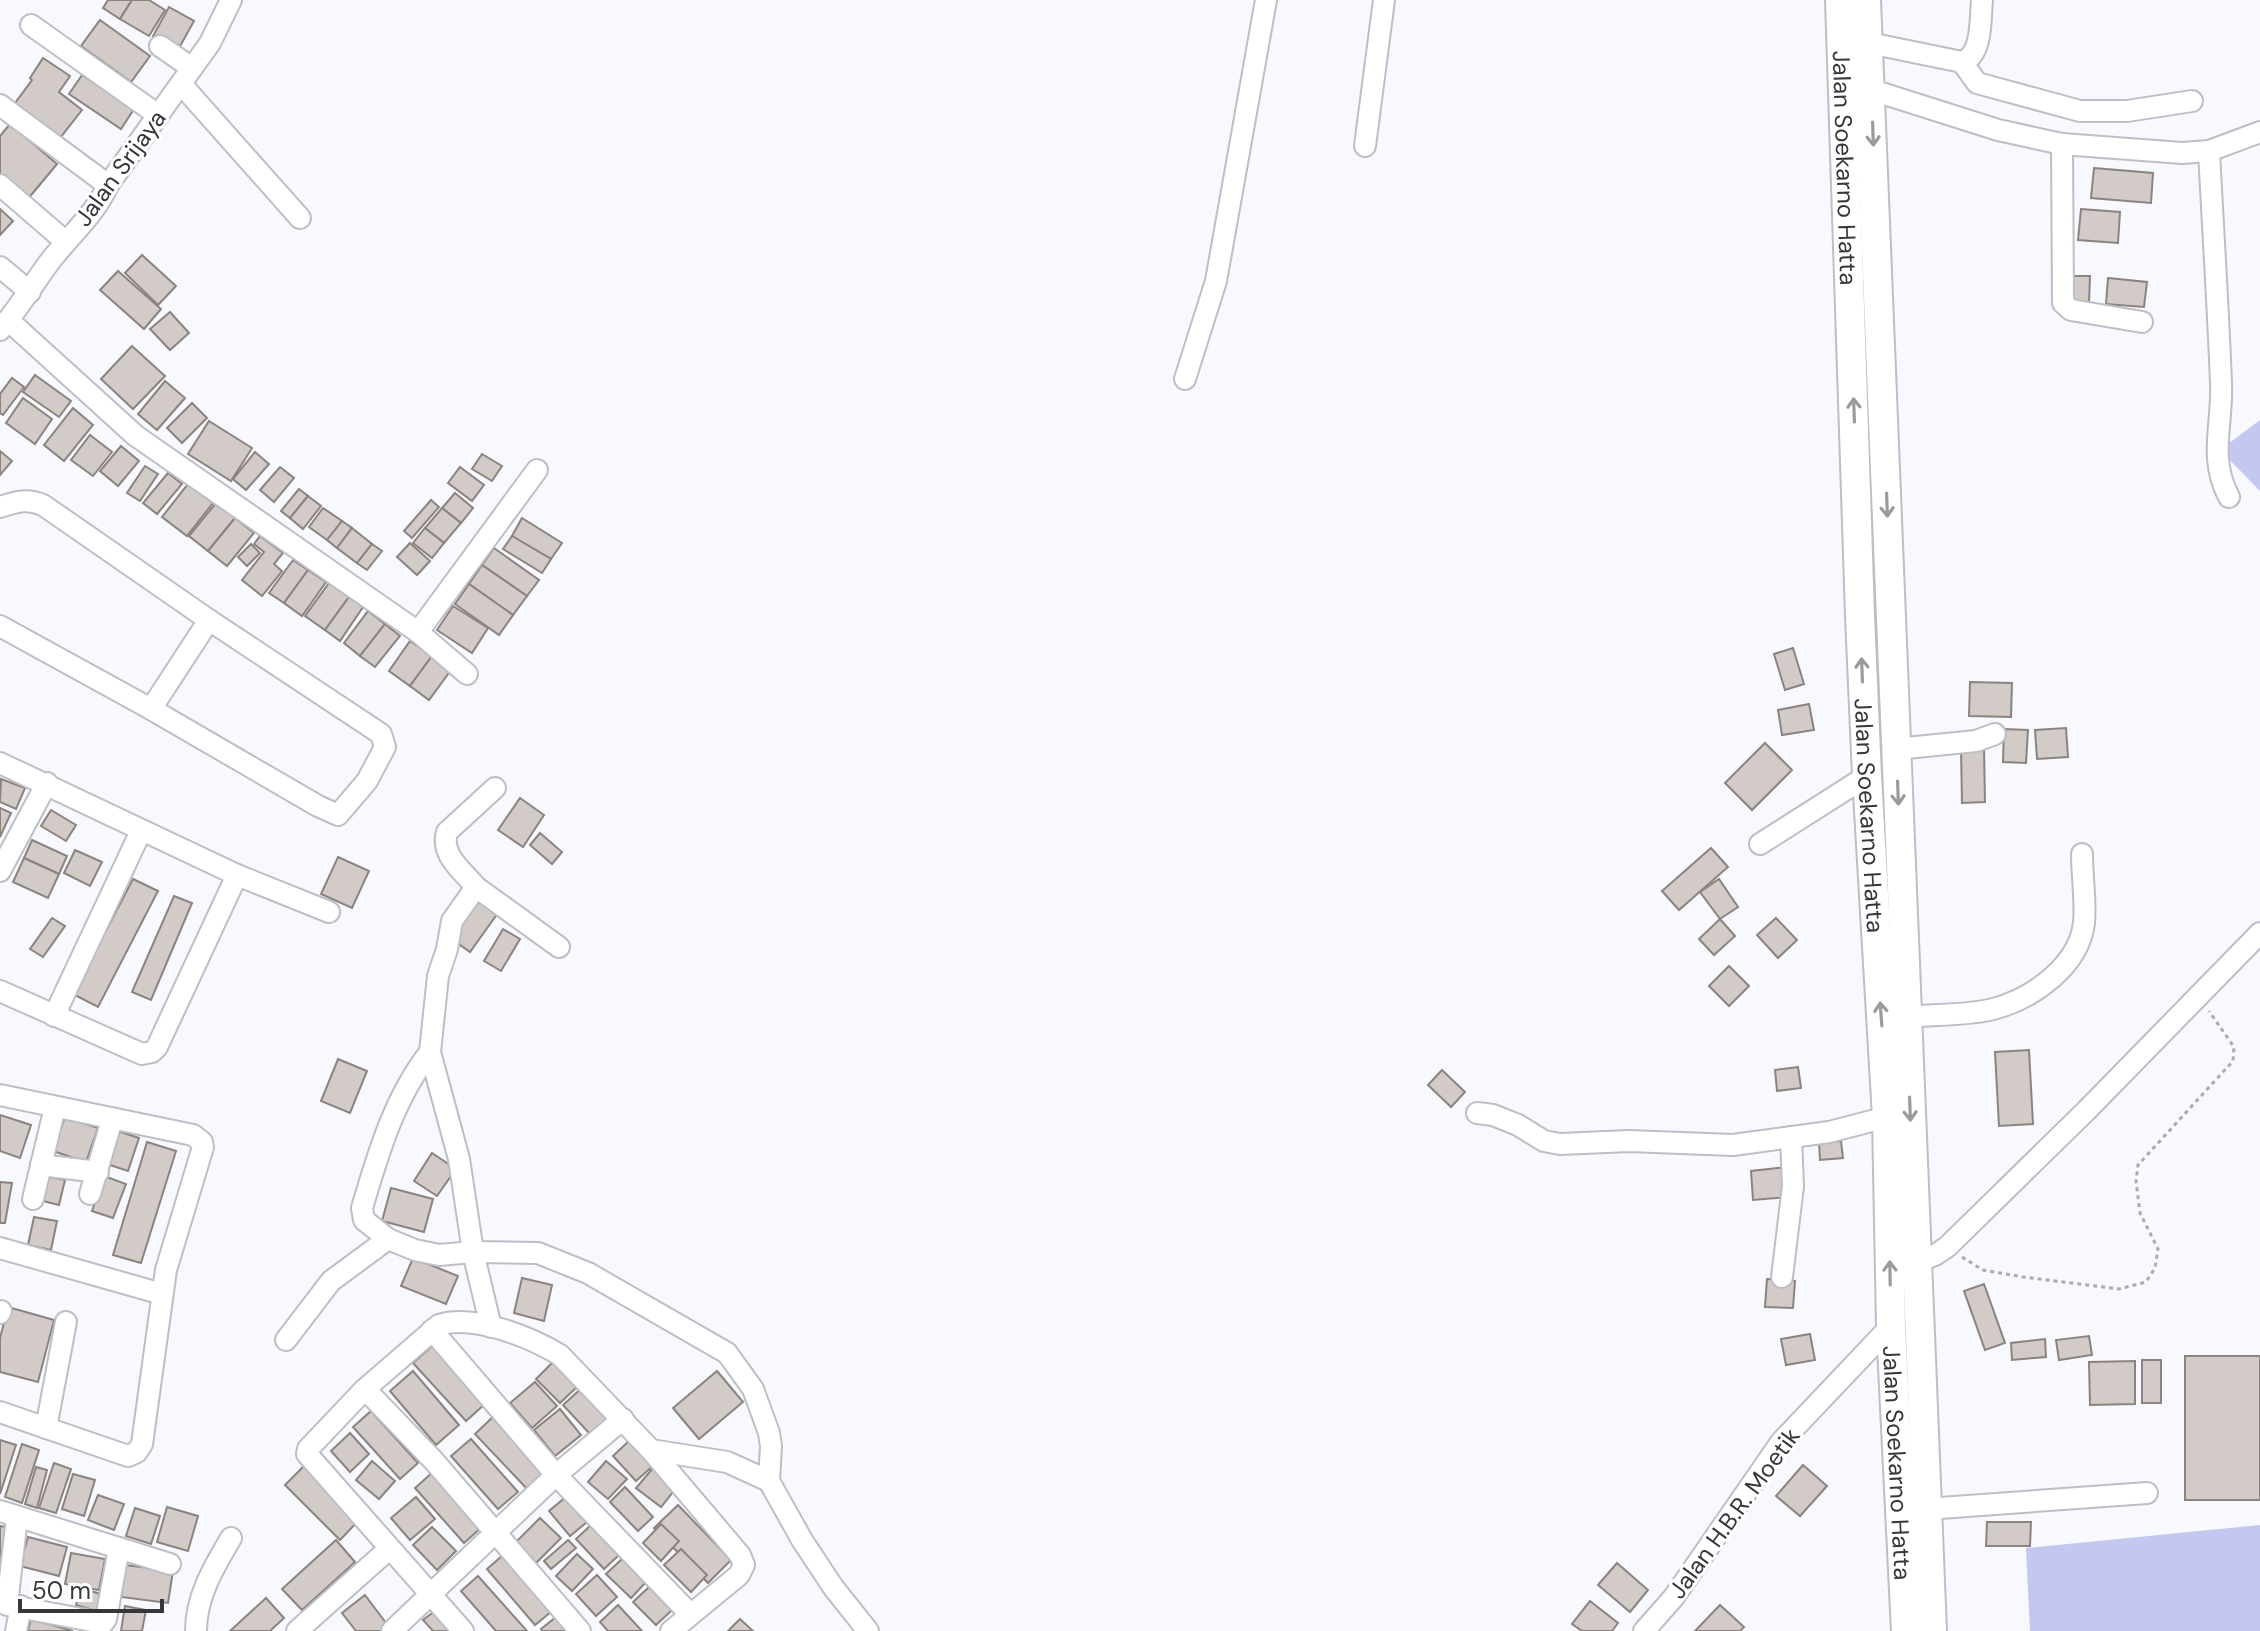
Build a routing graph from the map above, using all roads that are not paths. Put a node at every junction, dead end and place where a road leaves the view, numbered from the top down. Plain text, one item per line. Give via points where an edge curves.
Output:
1 (1266, 0) edge
2 (1384, 0) edge
3 (1982, 0) edge
4 (1843, 2) edge
5 (221, 4) edge
6 (31, 25) dead end
7 (1869, 43) junction
8 (160, 46) dead end
9 (1962, 62) junction
10 (186, 76) junction
11 (1872, 90) junction
12 (2192, 101) dead end
13 (0, 105) edge
14 (158, 115) junction
15 (2260, 132) edge
16 (2062, 144) junction
17 (1365, 146) dead end
18 (2209, 151) junction
19 (0, 185) edge
20 (108, 185) junction
21 (300, 218) dead end
22 (66, 242) junction
23 (0, 267) edge
24 (30, 292) junction
25 (2142, 322) dead end
26 (4, 325) edge
27 (1185, 379) dead end
28 (537, 470) dead end
29 (2229, 497) dead end
30 (0, 507) edge
31 (209, 620) junction
32 (0, 626) edge
33 (418, 632) junction
34 (467, 674) dead end
35 (151, 709) junction
36 (1995, 734) dead end
37 (1896, 749) junction
38 (0, 763) edge
39 (1867, 776) junction
40 (47, 783) junction
41 (495, 788) dead end
42 (141, 831) junction
43 (1760, 844) dead end
44 (2082, 854) dead end
45 (0, 871) edge
46 (237, 875) junction
47 (476, 887) junction
48 (329, 912) dead end
49 (2260, 933) edge
50 (559, 947) dead end
51 (0, 991) edge
52 (54, 1016) junction
53 (1906, 1017) junction
54 (430, 1052) junction
55 (0, 1095) edge
56 (55, 1107) junction
57 (1477, 1113) dead end
58 (1887, 1117) junction
59 (112, 1120) junction
60 (1791, 1137) junction
61 (41, 1165) junction
62 (98, 1172) junction
63 (90, 1194) dead end
64 (33, 1199) dead end
65 (388, 1239) junction
66 (0, 1248) edge
67 (473, 1252) junction
68 (1917, 1262) junction
69 (1782, 1277) dead end
70 (162, 1294) junction
71 (66, 1322) dead end
72 (1891, 1326) junction
73 (491, 1327) junction
74 (432, 1330) junction
75 (286, 1340) dead end
76 (365, 1389) junction
77 (0, 1412) edge
78 (623, 1419) junction
79 (46, 1428) junction
80 (651, 1450) junction
81 (556, 1475) junction
82 (769, 1481) junction
83 (2147, 1493) dead end
84 (1926, 1509) junction
85 (9, 1514) edge
86 (495, 1534) junction
87 (231, 1538) dead end
88 (119, 1548) junction
89 (389, 1549) junction
90 (170, 1564) dead end
91 (430, 1594) junction
92 (21, 1606) junction
93 (690, 1614) junction
94 (310, 1627) edge
95 (16, 1631) edge
96 (196, 1631) edge
97 (392, 1631) edge
98 (463, 1631) edge
99 (580, 1631) edge
100 (671, 1631) edge
101 (868, 1631) edge
102 (1644, 1631) edge
103 (1906, 1631) edge
104 (1932, 1631) edge

1 - 27 street via 1216,281
2 - 17 street
3 - 9 street via 1976,51
4 - 7 highway, Jalan Soekarno Hatta
39 -> 4 highway, Jalan Soekarno Hatta
5 - 10 street, Jalan Srijaya via 210,43
6 - 14 street
7 - 9 street
7 - 11 highway, Jalan Soekarno Hatta
8 - 10 street
9 - 12 street via 1977,83 2080,111 2127,111
10 - 14 street, Jalan Srijaya
10 - 21 street
11 - 16 street via 1998,130
11 -> 37 highway, Jalan Soekarno Hatta
13 - 20 street
14 - 20 street, Jalan Srijaya
15 - 18 street
16 - 18 street
16 - 25 street via 2063,303 2071,310
18 - 29 street via 2221,388 2216,457
19 - 22 street
20 - 22 street, Jalan Srijaya
22 - 24 street, Jalan Srijaya
23 - 24 street
24 - 26 street, Jalan Srijaya
26 - 33 street via 136,436
28 - 33 street
30 - 31 street via 32,500 43,505
31 - 35 street
31 - 35 street via 381,734 385,747 367,781 338,815
32 - 35 street
33 - 34 street
36 - 37 street via 1976,741
37 -> 53 highway, Jalan Soekarno Hatta
38 - 40 street
39 - 43 street
58 -> 39 highway, Jalan Soekarno Hatta
40 - 42 street
40 - 45 street
41 - 47 street via 445,839 448,854
42 - 46 street
42 - 52 street
44 - 53 street via 2084,925 2060,972 2024,997 1993,1009
46 - 48 street
46 - 52 street via 152,1052 142,1054
47 - 50 street
47 - 54 street via 452,921 438,976
49 - 68 street via 1947,1247
51 - 52 street
53 -> 68 highway, Jalan Soekarno Hatta
54 - 65 street via 410,1078 388,1128 362,1208 364,1220
54 - 67 street via 459,1159
55 - 56 street
56 - 59 street
56 - 61 street
57 - 60 street via 1508,1121 1550,1144 1733,1145
58 - 60 street
72 -> 58 highway, Jalan Soekarno Hatta
59 - 62 street
59 - 70 street via 193,1135 202,1142
60 - 69 street via 1793,1186
61 - 62 street
61 - 64 street
62 - 63 street
65 - 67 street via 439,1255
65 - 75 street via 331,1281
66 - 70 street
67 - 73 street
67 - 82 street via 538,1253 556,1259 727,1353 753,1389 769,1433
68 - 84 highway, Jalan Soekarno Hatta
70 - 79 street via 137,1452 128,1456
71 - 79 street
72 - 102 street, Jalan H.B.R. Moetik via 1781,1442 1674,1597
72 - 103 highway, Jalan Soekarno Hatta
73 - 74 street via 454,1322
73 - 78 street via 560,1355
74 - 76 street
74 - 81 street
76 - 86 street
76 - 89 street via 307,1454
77 - 79 street
78 - 80 street
78 - 81 street
80 - 82 street via 727,1462
80 - 93 street via 743,1560 739,1575
81 - 86 street
81 - 93 street
82 - 101 street via 833,1587
83 - 84 street
84 - 104 highway, Jalan Soekarno Hatta
85 - 88 street
85 - 92 street via 7,1605
86 - 91 street
86 - 99 street
87 - 96 street via 200,1599
88 - 90 street
88 - 92 street via 103,1623
89 - 91 street
89 - 94 street
91 - 97 street
91 - 98 street
92 - 95 street
93 - 100 street

